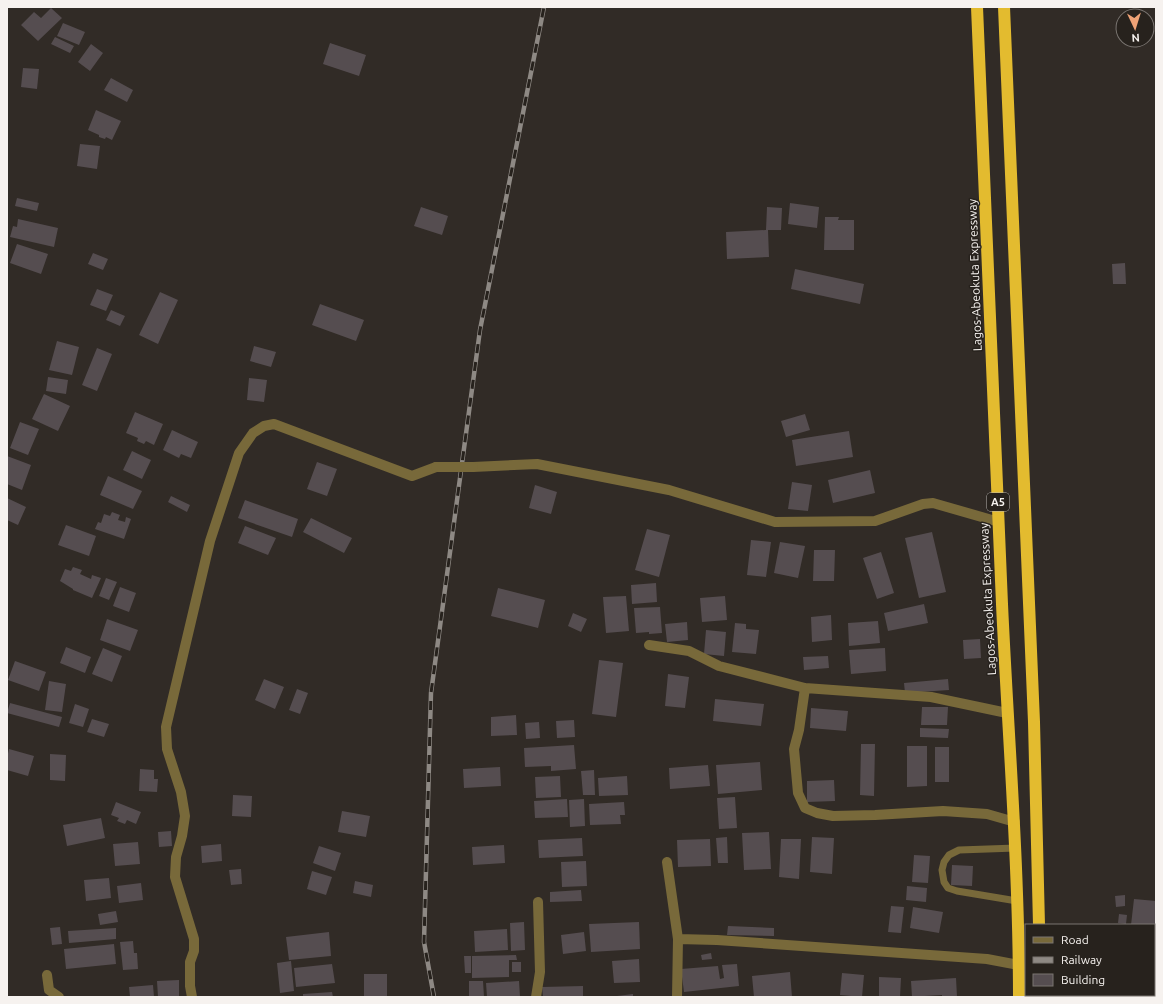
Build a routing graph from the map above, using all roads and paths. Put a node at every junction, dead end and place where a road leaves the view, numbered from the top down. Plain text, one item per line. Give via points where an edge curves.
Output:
1 (977, 7) edge
2 (1004, 7) edge
3 (999, 522) junction
4 (649, 645) dead end
5 (805, 688) junction
6 (1008, 714) junction
7 (1015, 822) junction
8 (1016, 848) junction
9 (667, 862) dead end
10 (1017, 901) junction
11 (538, 902) dead end
12 (1039, 924) edge
13 (678, 939) junction
14 (1019, 965) junction
15 (48, 975) dead end
16 (59, 997) edge
17 (192, 997) edge
18 (536, 997) edge
19 (677, 997) edge
20 (1019, 997) edge

1 - 3 highway, Lagos-Abeokuta Expressway / A5
2 - 12 highway, A5 via 1034,722
3 - 6 highway, Lagos-Abeokuta Expressway / A5
3 - 17 street, bridge via 933,503 923,504 875,521 775,522 669,490 536,464 436,467 412,476 274,424 264,426 253,433 239,453 210,541 166,727 167,749 181,792 185,816 176,857 175,877 194,939 194,951 190,962
4 - 5 street via 689,651 719,666
5 - 6 street via 931,697
5 - 7 street via 794,749 798,793 805,808 833,816 943,811 987,814
6 - 7 highway, Lagos-Abeokuta Expressway / A5
7 - 8 highway, Lagos-Abeokuta Expressway / A5
8 - 10 highway, Lagos-Abeokuta Expressway / A5
8 - 10 lane via 959,850 949,854 942,870 948,888
9 - 13 street
10 - 14 highway, Lagos-Abeokuta Expressway / A5
11 - 18 street via 540,972
13 - 14 street via 979,959
13 - 19 street
14 - 20 highway, Lagos-Abeokuta Expressway / A5
15 - 16 street via 49,990

